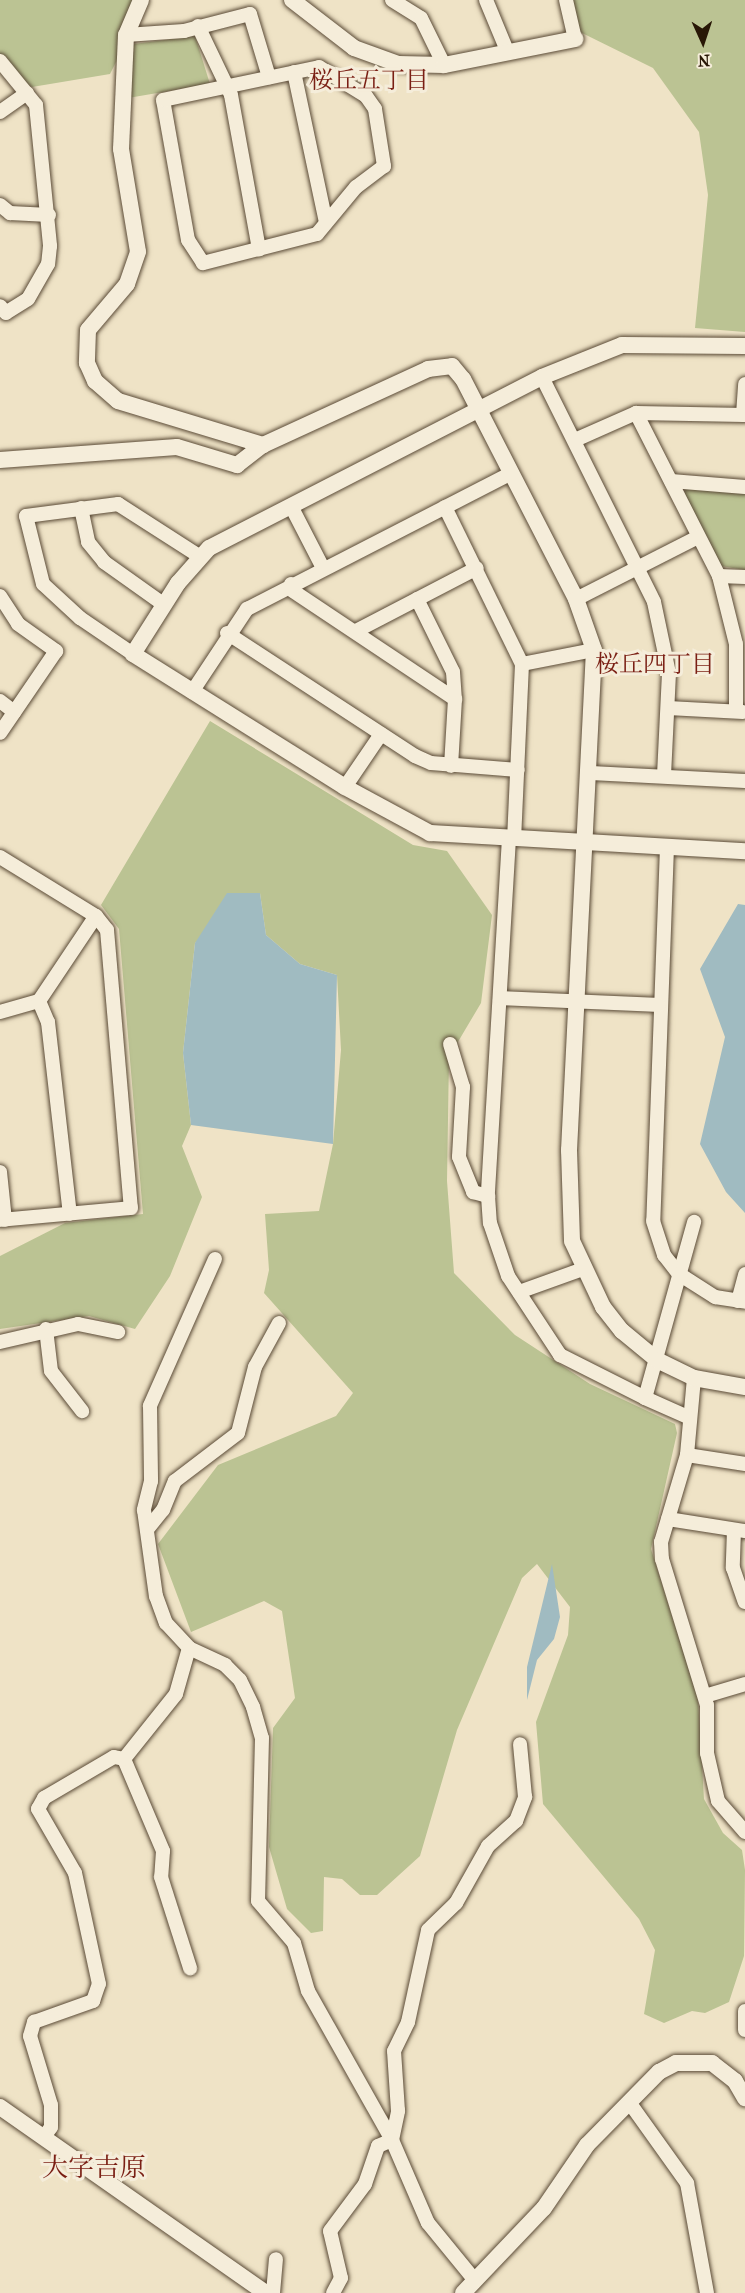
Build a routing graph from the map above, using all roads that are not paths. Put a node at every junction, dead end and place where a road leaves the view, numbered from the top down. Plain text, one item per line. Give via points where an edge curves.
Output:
1 (141, 0) edge
2 (292, 0) edge
3 (392, 0) edge
4 (486, 0) edge
5 (566, 0) edge
6 (198, 26) junction
7 (126, 34) junction
8 (575, 39) joint
9 (508, 53) junction
10 (0, 61) edge
11 (444, 65) junction
12 (294, 72) junction
13 (269, 77) junction
14 (226, 86) junction
15 (27, 93) junction
16 (0, 112) edge
17 (0, 205) edge
18 (48, 215) junction
19 (326, 222) junction
20 (259, 249) junction
21 (0, 306) edge
22 (745, 346) edge
23 (542, 377) junction
24 (745, 384) edge
25 (477, 411) junction
26 (636, 413) junction
27 (744, 415) edge
28 (575, 440) junction
29 (263, 445) junction
30 (1, 457) edge
31 (510, 474) junction
32 (671, 481) junction
33 (745, 487) edge
34 (291, 506) junction
35 (445, 507) junction
36 (81, 508) junction
37 (698, 537) junction
38 (199, 556) junction
39 (639, 567) junction
40 (322, 568) junction
41 (477, 568) junction
42 (719, 576) junction
43 (745, 577) edge
44 (291, 584) junction
45 (0, 596) edge
46 (417, 599) junction
47 (576, 599) junction
48 (163, 604) junction
49 (356, 631) junction
50 (227, 633) junction
51 (741, 644) edge
52 (594, 650) junction
53 (133, 654) junction
54 (522, 664) junction
55 (192, 692) junction
56 (455, 699) junction
57 (0, 701) edge
58 (668, 708) junction
59 (14, 712) junction
60 (741, 712) edge
61 (0, 733) edge
62 (381, 734) junction
63 (452, 766) junction
64 (518, 770) junction
65 (591, 773) junction
66 (664, 776) junction
67 (745, 781) edge
68 (345, 787) junction
69 (512, 838) junction
70 (586, 843) junction
71 (667, 847) junction
72 (745, 851) edge
73 (0, 857) edge
74 (96, 916) junction
75 (500, 998) junction
76 (39, 1001) junction
77 (577, 1002) junction
78 (659, 1005) junction
79 (0, 1012) edge
80 (450, 1044) dead end
81 (0, 1172) edge
82 (488, 1196) junction
83 (70, 1214) junction
84 (3, 1220) edge
85 (694, 1222) dead end
86 (215, 1259) dead end
87 (583, 1269) junction
88 (680, 1274) junction
89 (745, 1274) edge
90 (519, 1292) junction
91 (742, 1301) edge
92 (279, 1323) dead end
93 (45, 1329) junction
94 (118, 1332) dead end
95 (0, 1342) edge
96 (657, 1360) junction
97 (694, 1378) junction
98 (745, 1387) edge
99 (645, 1398) junction
100 (82, 1411) dead end
101 (690, 1418) junction
102 (687, 1455) junction
103 (745, 1464) edge
104 (668, 1520) junction
105 (148, 1527) junction
106 (740, 1530) edge
107 (745, 1602) edge
108 (189, 1648) junction
109 (745, 1684) edge
110 (705, 1696) junction
111 (520, 1744) dead end
112 (124, 1759) junction
113 (745, 1832) edge
114 (190, 1968) dead end
115 (745, 2011) edge
116 (745, 2031) edge
117 (745, 2098) edge
118 (629, 2102) junction
119 (0, 2107) edge
120 (44, 2136) junction
121 (392, 2140) junction
122 (276, 2259) dead end
123 (473, 2278) junction
124 (266, 2293) edge
125 (273, 2293) edge
126 (333, 2293) edge
127 (463, 2293) edge
128 (707, 2293) edge

1 - 7 street
2 - 11 street via 379,61
3 - 11 street via 421,18
4 - 9 street
5 - 8 street
6 - 7 street
6 - 13 street via 250,14
6 - 14 street
7 - 29 street via 121,149 138,252 127,284 88,330 87,363 95,381 118,401
8 - 9 street
9 - 11 street
10 - 15 street
12 - 13 street
12 - 19 street
12 - 19 street via 319,67 366,96 375,109 384,166 356,187
13 - 14 street
14 - 20 street
14 - 20 street via 163,100 188,240 203,263
15 - 16 street
15 - 18 street via 40,120
17 - 18 street via 10,213
18 - 21 street via 48,264 39,285 16,310 6,313
19 - 20 street via 317,234
22 - 23 street via 622,345
23 - 25 street
23 - 28 street
24 - 27 street
25 - 29 street via 452,366 428,369
25 - 31 street
25 - 34 street
26 - 27 street
26 - 28 street
26 - 32 street
28 - 39 street
29 - 30 street via 237,465 177,447
31 - 35 street
31 - 47 street
32 - 33 street
32 - 37 street
34 - 38 street
34 - 40 street
35 - 40 street
35 - 41 street
36 - 38 street via 118,504
36 - 48 street via 88,542 104,562
36 - 53 street via 26,516 36,570 58,600
37 - 39 street
37 - 42 street
38 - 48 street
39 - 47 street
39 - 58 street via 664,635
40 - 44 street
41 - 46 street
41 - 54 street
42 - 43 street
42 - 51 street
44 - 49 street via 293,591
44 - 50 street via 247,609
45 - 59 street via 18,624 56,651
46 - 49 street
46 - 56 street via 453,672
47 - 52 street
48 - 53 street
49 - 56 street
50 - 55 street
50 - 62 street
51 - 60 street
52 - 54 street
52 - 65 street
53 - 55 street
54 - 64 street
55 - 68 street
56 - 63 street
57 - 59 street
58 - 60 street
58 - 66 street
59 - 61 street
62 - 63 street via 431,763
62 - 68 street
63 - 64 street
64 - 69 street
65 - 66 street
65 - 70 street
66 - 67 street
68 - 69 street via 430,833
69 - 70 street
69 - 75 street
70 - 71 street
70 - 77 street
71 - 72 street
71 - 78 street
73 - 74 street
74 - 76 street
74 - 83 street via 107,930 131,1208
75 - 77 street
75 - 82 street
76 - 79 street
76 - 83 street via 48,1022
77 - 78 street
77 - 87 street via 569,1209
78 - 88 street via 653,1221 664,1255
80 - 82 street via 463,1087 461,1163 473,1192
81 - 84 street
82 - 90 street via 490,1223
83 - 84 street
85 - 88 street
86 - 105 street via 150,1406 151,1481 144,1510
87 - 90 street
87 - 96 street via 616,1323
88 - 91 street via 715,1297
88 - 96 street
89 - 91 street
90 - 99 street via 560,1355
92 - 105 street via 255,1367 238,1433 175,1481 163,1510
93 - 94 street via 78,1324
93 - 95 street
93 - 100 street via 51,1371
96 - 97 street
96 - 99 street
97 - 98 street
97 - 101 street
99 - 101 street
101 - 102 street
102 - 103 street
102 - 104 street
104 - 106 street
104 - 110 street via 662,1559
105 - 108 street via 156,1596 166,1623
106 - 107 street via 733,1568
108 - 112 street via 176,1694
108 - 121 street via 225,1665 240,1680 253,1707 262,1738 258,1900 294,1943 308,1990
109 - 110 street
110 - 113 street via 707,1753 718,1802
111 - 121 street via 525,1797 516,1821 488,1846 456,1903 428,1930 408,2022 394,2051 398,2093
112 - 114 street via 163,1851 161,1877
112 - 120 street via 104,1762 44,1798 38,1809 75,1873 99,1984 93,2001 34,2022 30,2036 51,2105 51,2127
115 - 116 street
117 - 118 street via 723,2069 696,2061 659,2072
118 - 123 street via 576,2158 544,2208
118 - 128 street via 687,2183
119 - 120 street
120 - 124 street
121 - 123 street via 428,2223
121 - 126 street via 378,2146 365,2184 330,2231 341,2278
122 - 125 street
123 - 127 street

